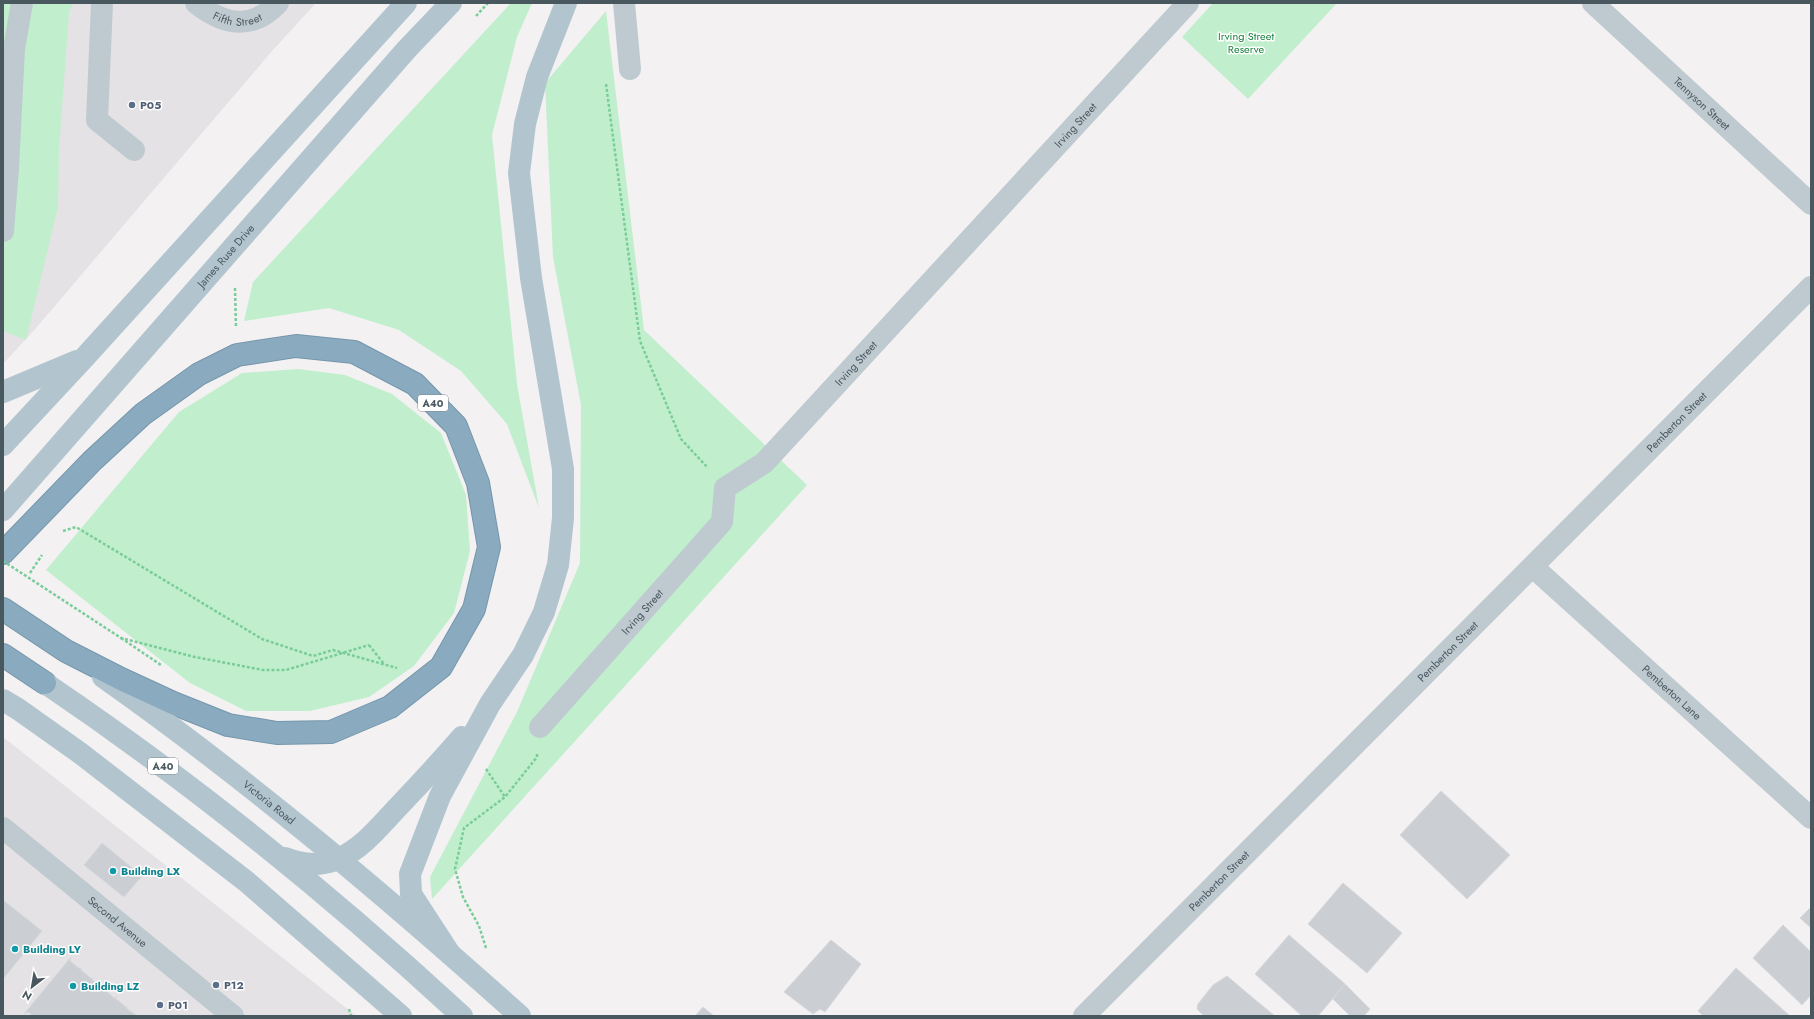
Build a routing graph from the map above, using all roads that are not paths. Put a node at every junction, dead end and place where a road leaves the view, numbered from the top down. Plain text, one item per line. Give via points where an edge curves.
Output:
1 (22, 3) edge
2 (102, 3) edge
3 (196, 3) edge
4 (278, 3) edge
5 (406, 3) edge
6 (451, 3) edge
7 (566, 3) edge
8 (624, 3) edge
9 (1188, 3) edge
10 (1593, 3) edge
11 (630, 69) road end
12 (134, 150) dead end
13 (1811, 204) edge
14 (3, 231) edge
15 (1811, 287) edge
16 (85, 357) junction
17 (3, 392) edge
18 (3, 445) edge
19 (3, 510) edge
20 (3, 553) edge
21 (1534, 567) junction
22 (3, 609) edge
23 (66, 650) junction
24 (3, 655) edge
25 (45, 683) joint
26 (3, 700) edge
27 (490, 704) junction
28 (540, 727) road end
29 (1811, 818) edge
30 (11, 833) edge
31 (276, 854) junction
32 (338, 859) junction
33 (450, 954) junction
34 (233, 1016) edge
35 (401, 1016) edge
36 (462, 1016) edge
37 (520, 1016) edge
38 (1084, 1016) edge

1 - 14 street via 14,49
2 - 12 street via 97,120
3 - 4 street, Fifth Street via 231,22 254,20
5 - 16 main road
6 - 19 main road, James Ruse Drive via 407,49
7 - 27 main road via 537,77 525,124 519,174 531,278 563,469 558,565 544,612 534,633 523,655
8 - 11 street
9 - 28 street, Irving Street via 764,463 726,488 722,522
10 - 13 street, Tennyson Street
15 - 21 street, Pemberton Street
16 - 17 main road
16 - 18 main road
20 - 23 highway, A40 via 92,461 143,414 199,374 237,355 296,346 354,352 415,384 456,426 478,483 489,547 474,609 441,667 390,707 331,732 278,733 228,725 141,689
21 - 29 street, Pemberton Lane
21 - 38 street, Pemberton Street
22 - 23 highway, Victoria Road / A40
23 - 32 main road, Victoria Road via 199,748
24 - 25 highway, A40
25 - 31 main road, A40 via 173,774
26 - 35 main road via 80,753 247,882
27 - 32 main road via 376,831 351,852
27 - 33 main road via 440,796 410,874 411,894
30 - 34 street, Second Avenue
31 - 32 main road via 308,864 323,864
31 - 36 main road
32 - 33 main road, Victoria Road
33 - 37 main road, Victoria Road

